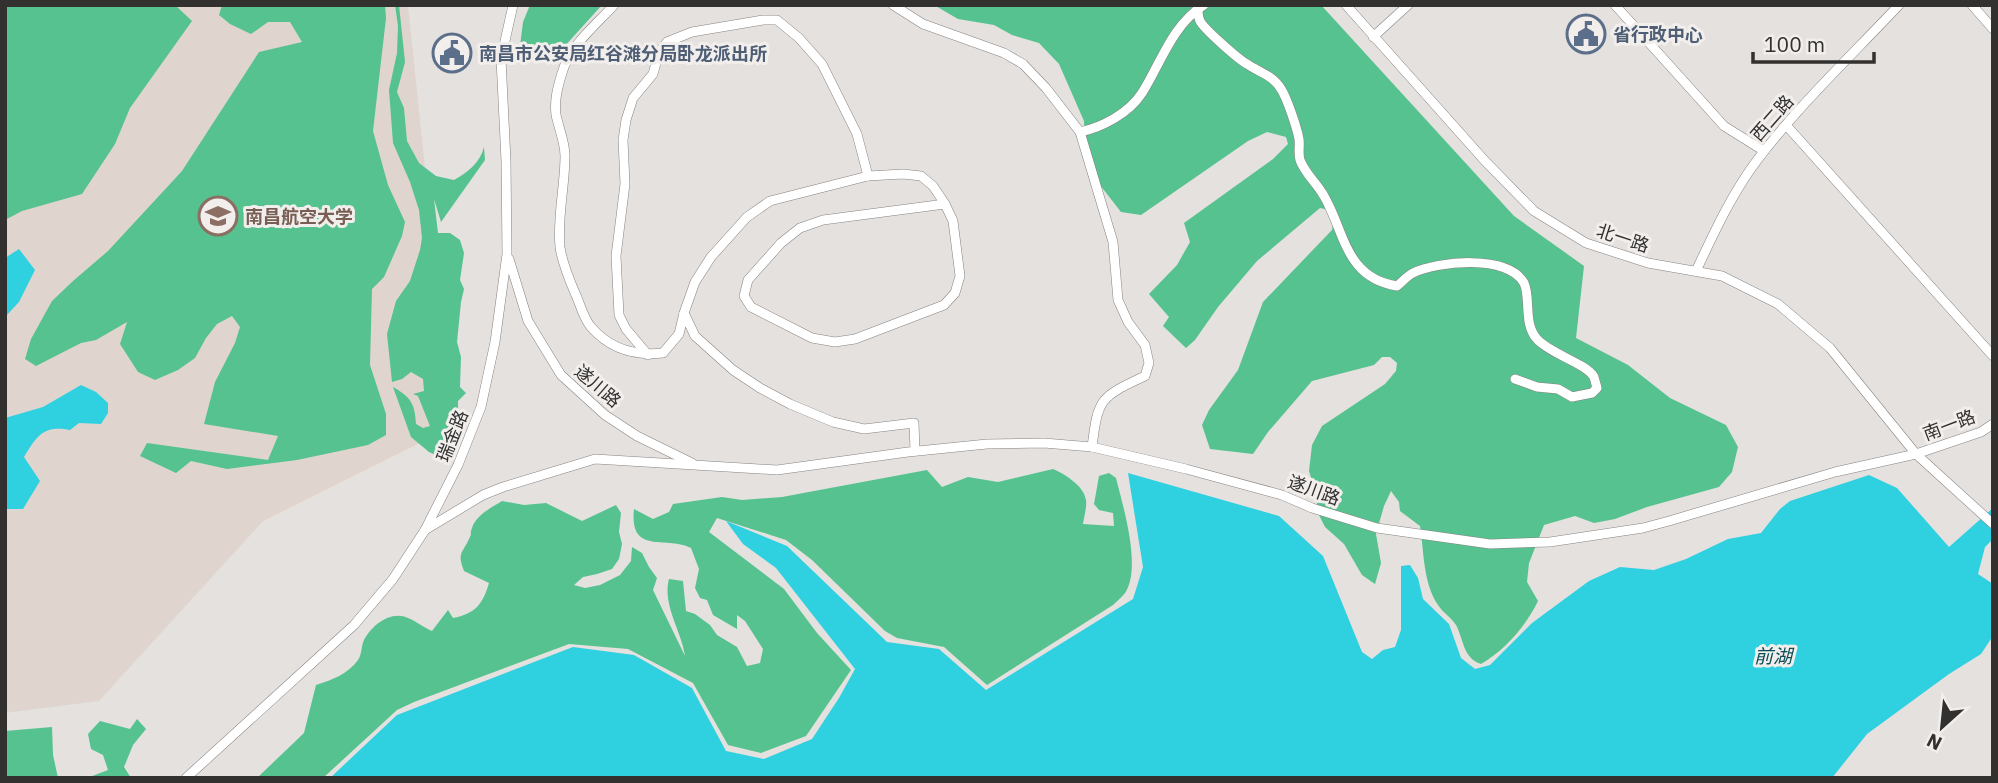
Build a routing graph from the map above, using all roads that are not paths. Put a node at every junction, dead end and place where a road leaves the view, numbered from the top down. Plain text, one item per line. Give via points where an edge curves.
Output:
1 (513, 5) edge
2 (614, 5) edge
3 (893, 5) edge
4 (1346, 5) edge
5 (1408, 5) edge
6 (1615, 5) edge
7 (1899, 5) edge
8 (1972, 5) edge
9 (1199, 6) edge
10 (1993, 29) edge
11 (1373, 37) junction
12 (1786, 125) junction
13 (1080, 132) junction
14 (1764, 151) junction
15 (868, 176) junction
16 (945, 204) junction
17 (507, 254) junction
18 (1696, 271) junction
19 (684, 313) junction
20 (648, 355) junction
21 (1993, 356) edge
22 (1515, 379) dead end
23 (1993, 424) edge
24 (1092, 447) junction
25 (915, 451) junction
26 (1916, 454) junction
27 (695, 465) junction
28 (1993, 524) edge
29 (425, 530) junction
30 (186, 778) edge

1 - 17 street, 瑞金路 via 501,59
2 - 20 street via 573,49 555,99 565,146 560,249 589,326 628,352
3 - 13 street via 923,23 1023,64
4 - 11 street, 北一路
5 - 11 street
6 - 14 street via 1724,126
7 - 12 street, 西二路
8 - 10 street
9 - 13 street via 1174,35 1141,95 1098,128
9 - 22 street via 1200,21 1229,50 1281,88 1299,139 1300,159 1324,195 1355,263 1371,277 1397,286 1411,274 1454,263 1470,261 1512,271 1524,283 1534,337 1546,349 1593,375 1597,388 1572,397
11 - 18 street, 北一路 via 1534,211 1586,243 1647,263
12 - 14 street, 西二路
12 - 21 street
13 - 24 street via 1113,242 1118,300 1145,345 1149,363 1144,376 1111,392 1100,405
14 - 18 street, 西二路 via 1728,205
15 - 16 street via 920,176
15 - 19 street via 770,201 747,217 711,257 695,282
15 - 20 street via 857,134 822,64 777,20 692,32 667,42 625,120 625,184 616,256 619,315
16 - 16 street via 953,221 960,276 955,293 944,304 855,339 835,342 811,338 751,307 744,296 747,280 800,228 823,220
17 - 27 street, 遂川路 via 528,321 561,375 605,415
17 - 29 street, 瑞金路 via 481,407
18 - 26 street, 北一路 via 1722,276 1778,304 1830,348
19 - 20 street via 679,334 663,353
19 - 25 street via 695,336 760,388 833,422 864,429 914,423
23 - 26 street, 南一路
24 - 25 street, 遂川路 via 987,444
24 - 26 street, 遂川路 via 1269,492 1377,528 1490,544 1550,542 1643,528 1835,472
25 - 27 street, 遂川路 via 776,470
26 - 28 street, 北一路
27 - 29 street, 遂川路 via 595,459 493,491
29 - 30 street, 瑞金路 via 393,579 354,625

